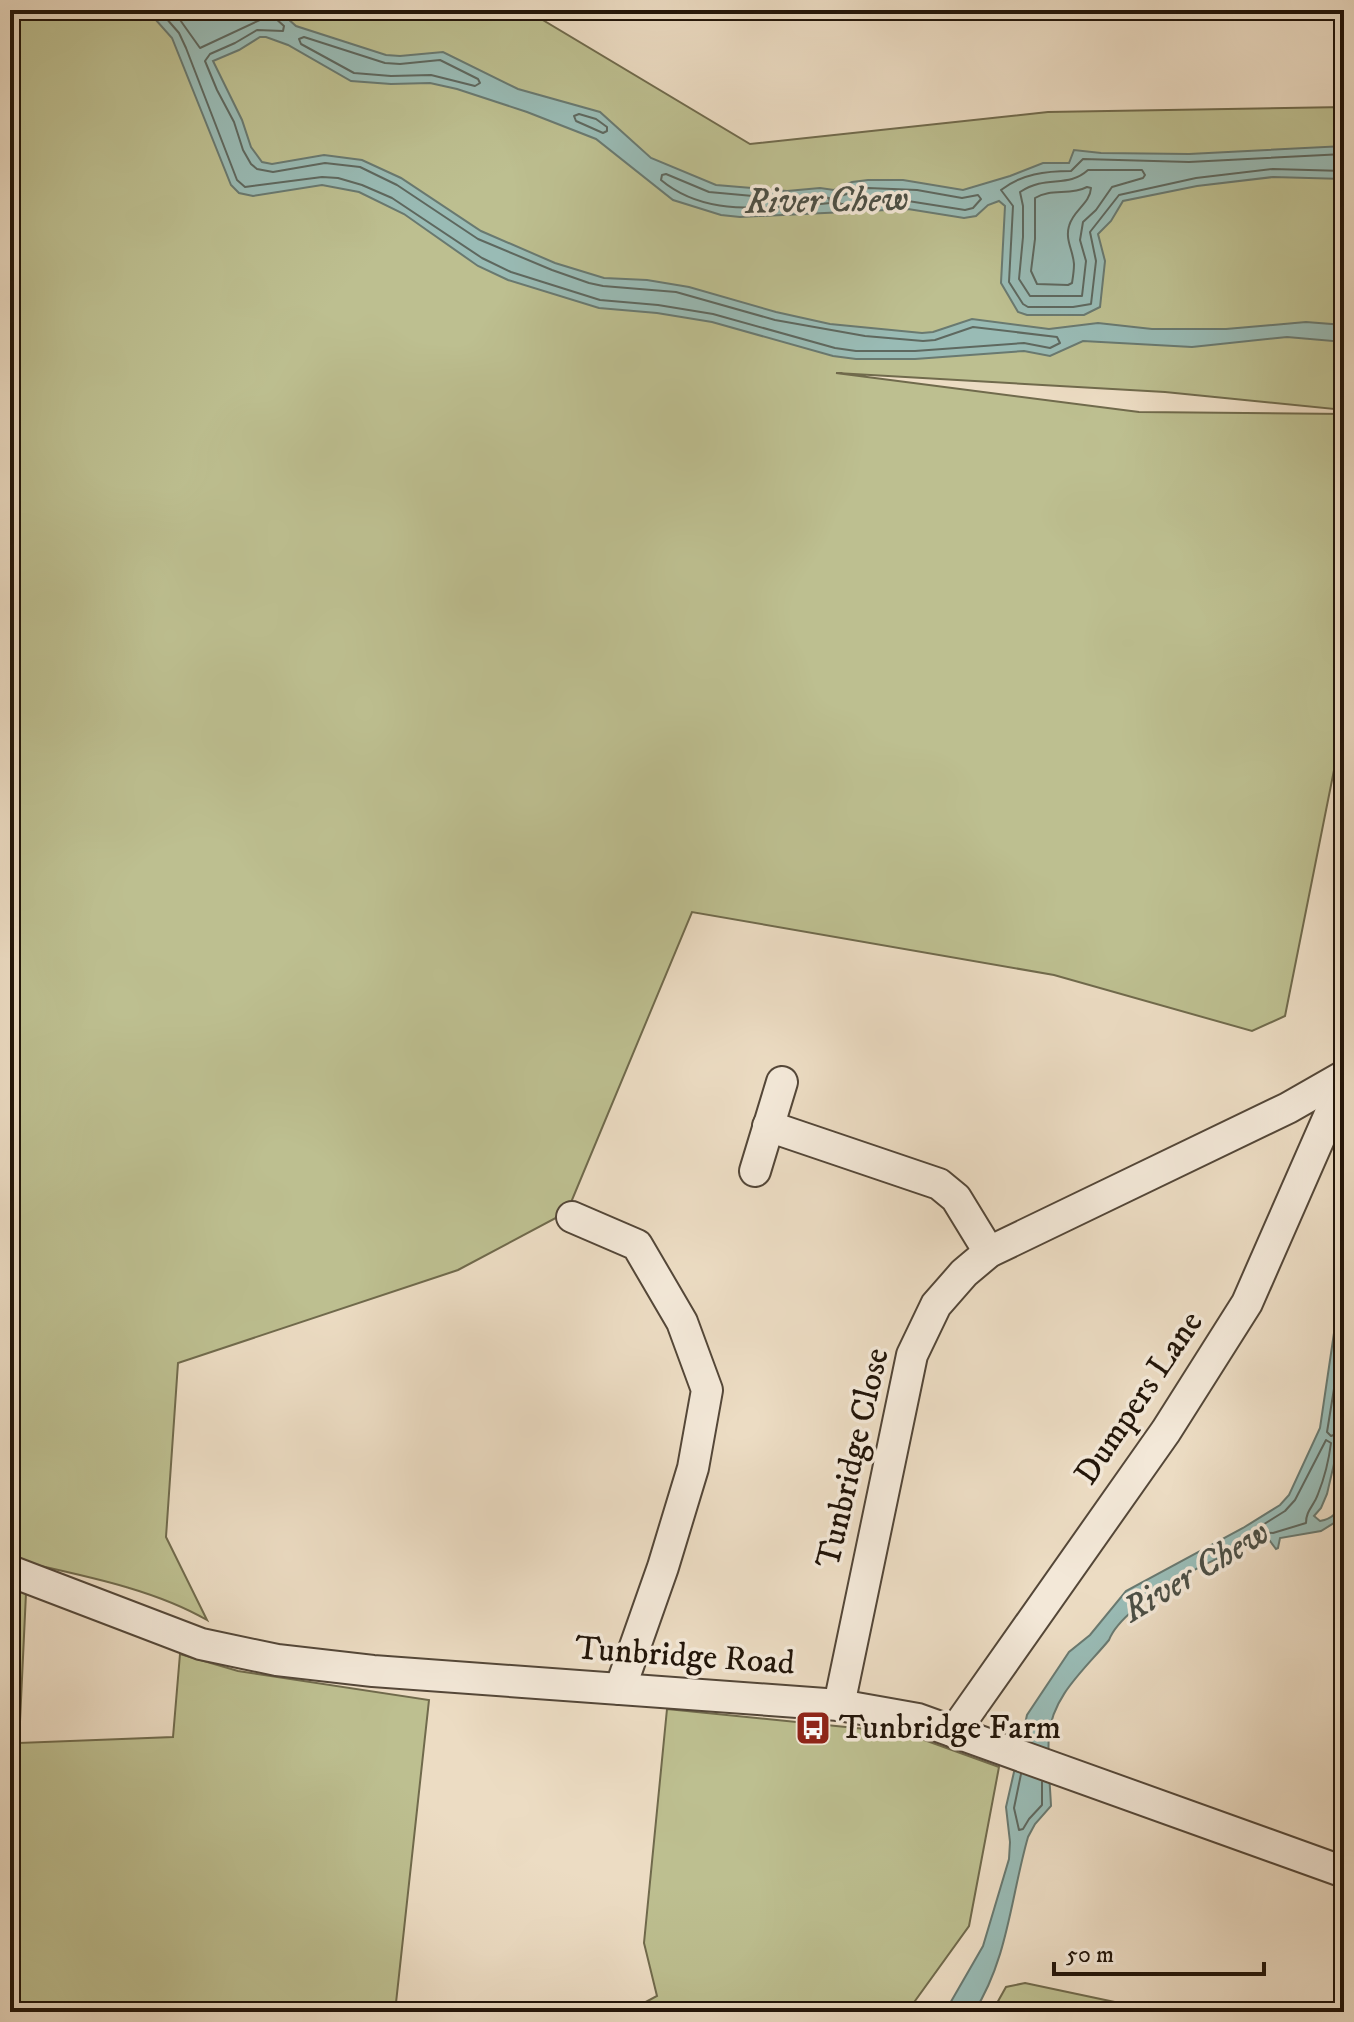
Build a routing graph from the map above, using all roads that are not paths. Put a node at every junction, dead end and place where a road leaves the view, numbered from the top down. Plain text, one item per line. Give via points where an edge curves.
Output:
1 (1344, 1076) edge
2 (782, 1082) dead end
3 (1344, 1082) edge
4 (768, 1126) junction
5 (755, 1171) dead end
6 (572, 1217) dead end
7 (989, 1252) junction
8 (10, 1571) edge
9 (620, 1689) junction
10 (839, 1705) junction
11 (954, 1732) junction
12 (1344, 1872) edge

1 - 7 street, Tunbridge Close
2 - 4 street
3 - 11 street, Dumpers Lane via 1247,1303 1166,1431
4 - 5 street
4 - 7 street via 939,1184 956,1198
6 - 9 street via 637,1245 682,1322 707,1390 693,1468
7 - 10 street, Tunbridge Close via 936,1305 912,1355
8 - 9 street, Tunbridge Road via 201,1644 277,1660
9 - 10 street, Tunbridge Road
10 - 11 street, Tunbridge Road via 918,1719
11 - 12 street, Tunbridge Road

